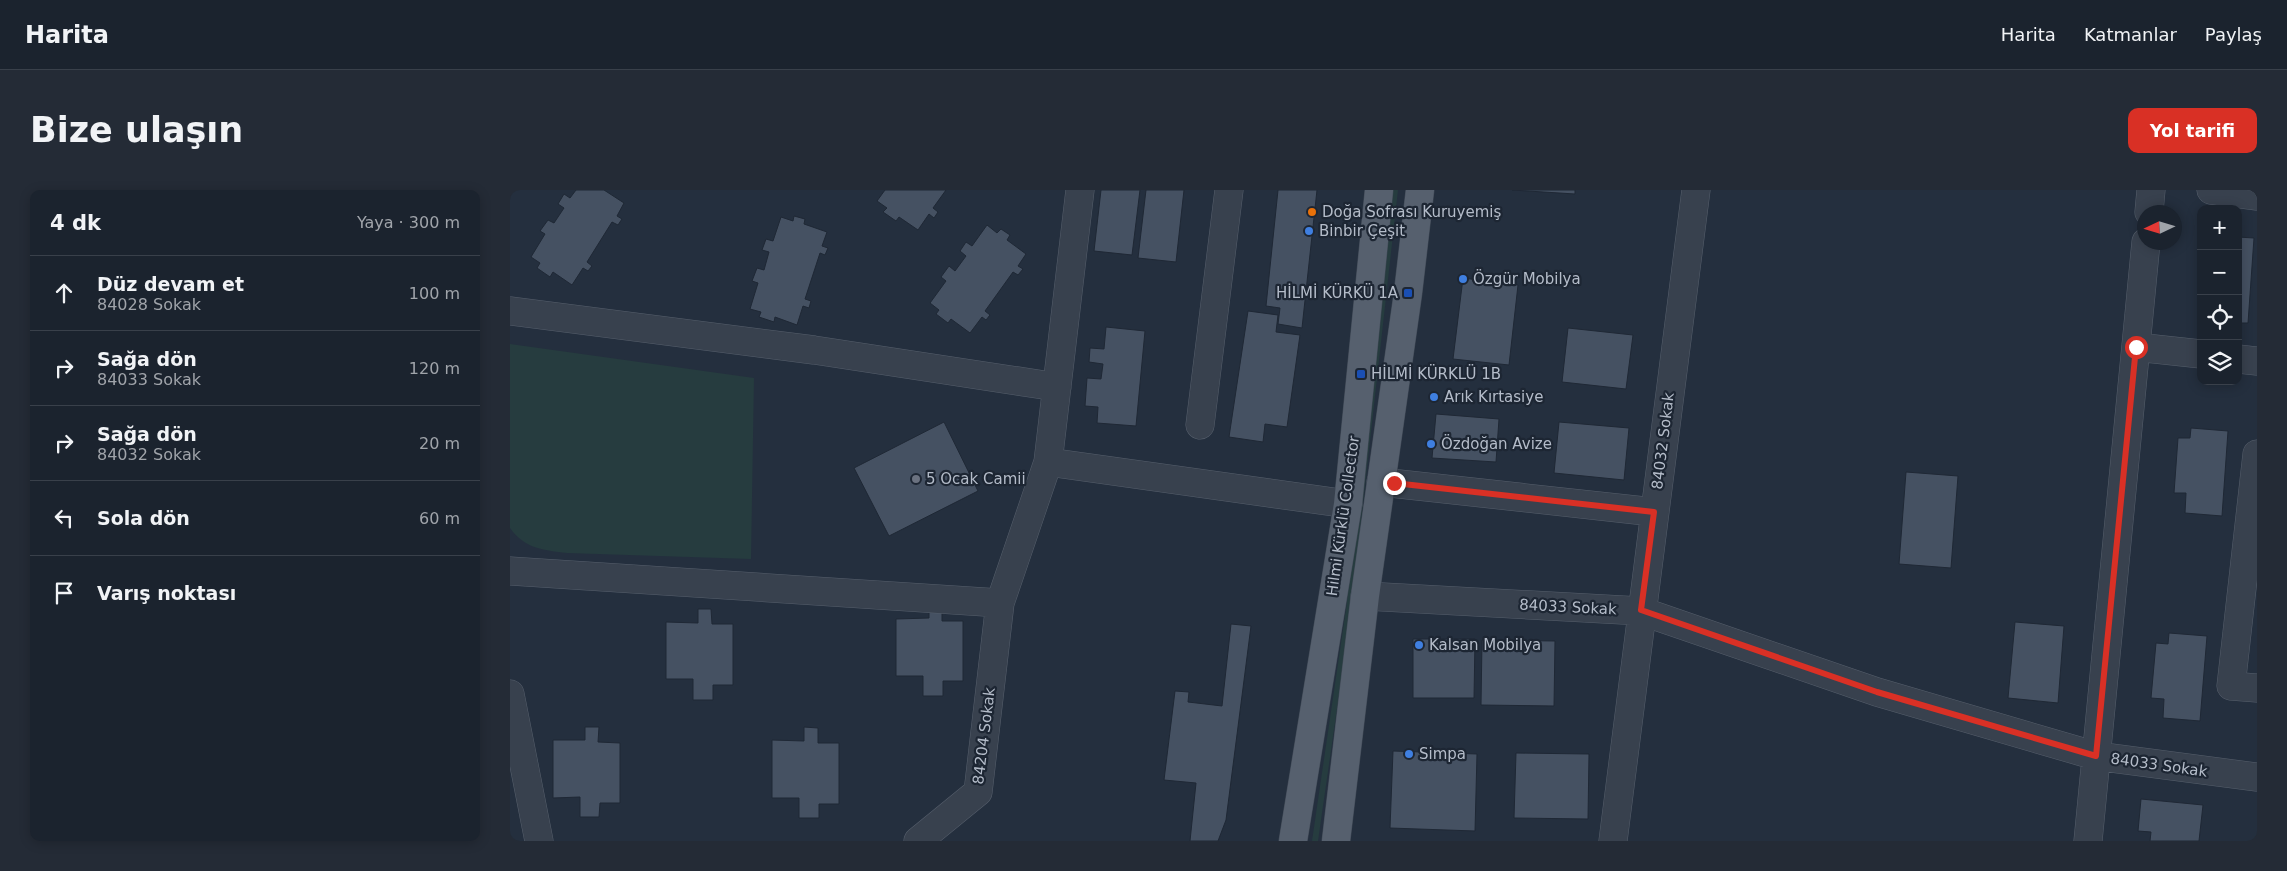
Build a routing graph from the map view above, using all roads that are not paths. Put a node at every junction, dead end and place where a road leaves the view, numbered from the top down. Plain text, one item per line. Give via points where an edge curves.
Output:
1 (1080, 190) edge
2 (1229, 190) edge
3 (1379, 190) edge
4 (1420, 190) edge
5 (1696, 190) edge
6 (2151, 190) edge
7 (2211, 190) edge
8 (2257, 196) edge
9 (2150, 205) edge
10 (2145, 250) edge
11 (510, 311) edge
12 (2136, 347) junction
13 (2197, 354) edge
14 (2242, 359) edge
15 (2257, 361) edge
16 (1057, 387) junction
17 (1200, 425) dead end
18 (2257, 454) edge
19 (1048, 462) junction
20 (1381, 482) junction
21 (1348, 504) junction
22 (1654, 512) junction
23 (510, 571) edge
24 (1365, 596) junction
25 (1000, 603) junction
26 (1641, 610) junction
27 (2257, 688) edge
28 (510, 694) edge
29 (2096, 756) junction
30 (2257, 777) edge
31 (1293, 837) edge
32 (539, 841) edge
33 (918, 841) edge
34 (1336, 841) edge
35 (1613, 841) edge
36 (2088, 841) edge

1 - 16 street, 84204 Sokak
2 - 17 street
3 - 21 main road, Hilmi Kürklü Collector
4 - 20 main road
5 - 22 street, 84032 Sokak
6 - 9 street
7 - 8 street
10 - 12 street
11 - 16 street via 814,350
12 - 13 street
12 - 29 street
14 - 15 street
16 - 19 street, 84204 Sokak
18 - 27 street via 2231,686
19 - 21 street
19 - 25 street, 84204 Sokak
20 - 22 street
20 - 24 main road
21 - 31 main road, Hilmi Kürklü Collector
22 - 26 street, 84032 Sokak
23 - 25 street
24 - 26 street, 84033 Sokak
24 - 34 main road
25 - 33 street, 84204 Sokak via 978,792
26 - 29 street, 84033 Sokak via 1877,692
26 - 35 street, 84032 Sokak
28 - 32 street
29 - 30 street, 84033 Sokak
29 - 36 street

